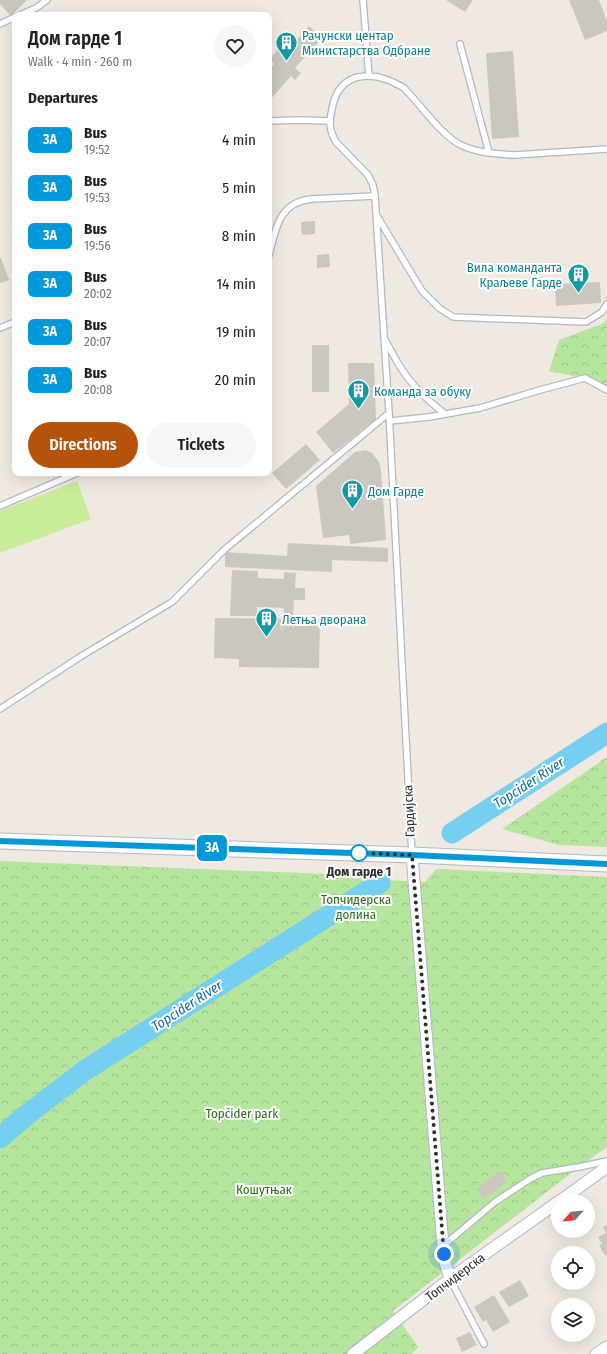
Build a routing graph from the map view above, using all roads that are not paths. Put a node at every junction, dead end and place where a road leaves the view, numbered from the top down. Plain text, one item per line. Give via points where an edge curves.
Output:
1 (47, 0) edge
2 (363, 0) edge
3 (27, 12) edge
4 (12, 18) edge
5 (0, 24) edge
6 (460, 44) dead end
7 (369, 76) junction
8 (272, 121) edge
9 (330, 121) junction
10 (607, 150) edge
11 (488, 153) junction
12 (375, 196) junction
13 (376, 214) junction
14 (272, 244) edge
15 (607, 304) edge
16 (12, 323) edge
17 (0, 328) edge
18 (384, 338) junction
19 (607, 390) edge
20 (389, 413) junction
21 (445, 414) junction
22 (390, 421) junction
23 (70, 476) edge
24 (0, 506) edge
25 (0, 709) edge
26 (0, 841) edge
27 (412, 855) junction
28 (607, 864) edge
29 (607, 1161) edge
30 (607, 1167) edge
31 (570, 1194) edge
32 (551, 1208) edge
33 (443, 1246) junction
34 (450, 1279) junction
35 (484, 1344) dead end
36 (607, 1347) edge
37 (353, 1354) edge
38 (596, 1354) edge

1 - 3 lane
2 - 7 lane
4 - 5 lane
6 - 11 lane
7 - 9 lane via 355,78 343,85 335,97
7 - 11 lane via 394,82 404,88 452,140
8 - 9 lane
9 - 12 lane, Гардијска via 330,130 336,142 360,165 371,180
10 - 11 lane via 515,155
12 - 13 lane, Гардијска
12 - 14 lane via 311,199 295,203 281,215
13 - 15 lane via 422,291 439,308 453,317 586,322 602,312
13 - 18 lane, Гардијска
16 - 17 lane
18 - 20 lane, Гардијска
18 - 21 lane via 399,366 435,407
19 - 21 lane via 585,378 480,408
20 - 22 lane, Гардијска
20 - 25 lane via 224,550 172,602 83,655
21 - 22 lane
22 - 27 lane, Гардијска
23 - 24 lane
26 - 27 main road
27 - 28 main road
27 - 33 street, Гардијска
29 - 33 lane via 542,1173 530,1179 495,1202
30 - 31 street, Топчидерска
32 - 34 street, Топчидерска
33 - 34 street, Гардијска
34 - 35 lane
34 - 37 street, Топчидерска
36 - 38 street

